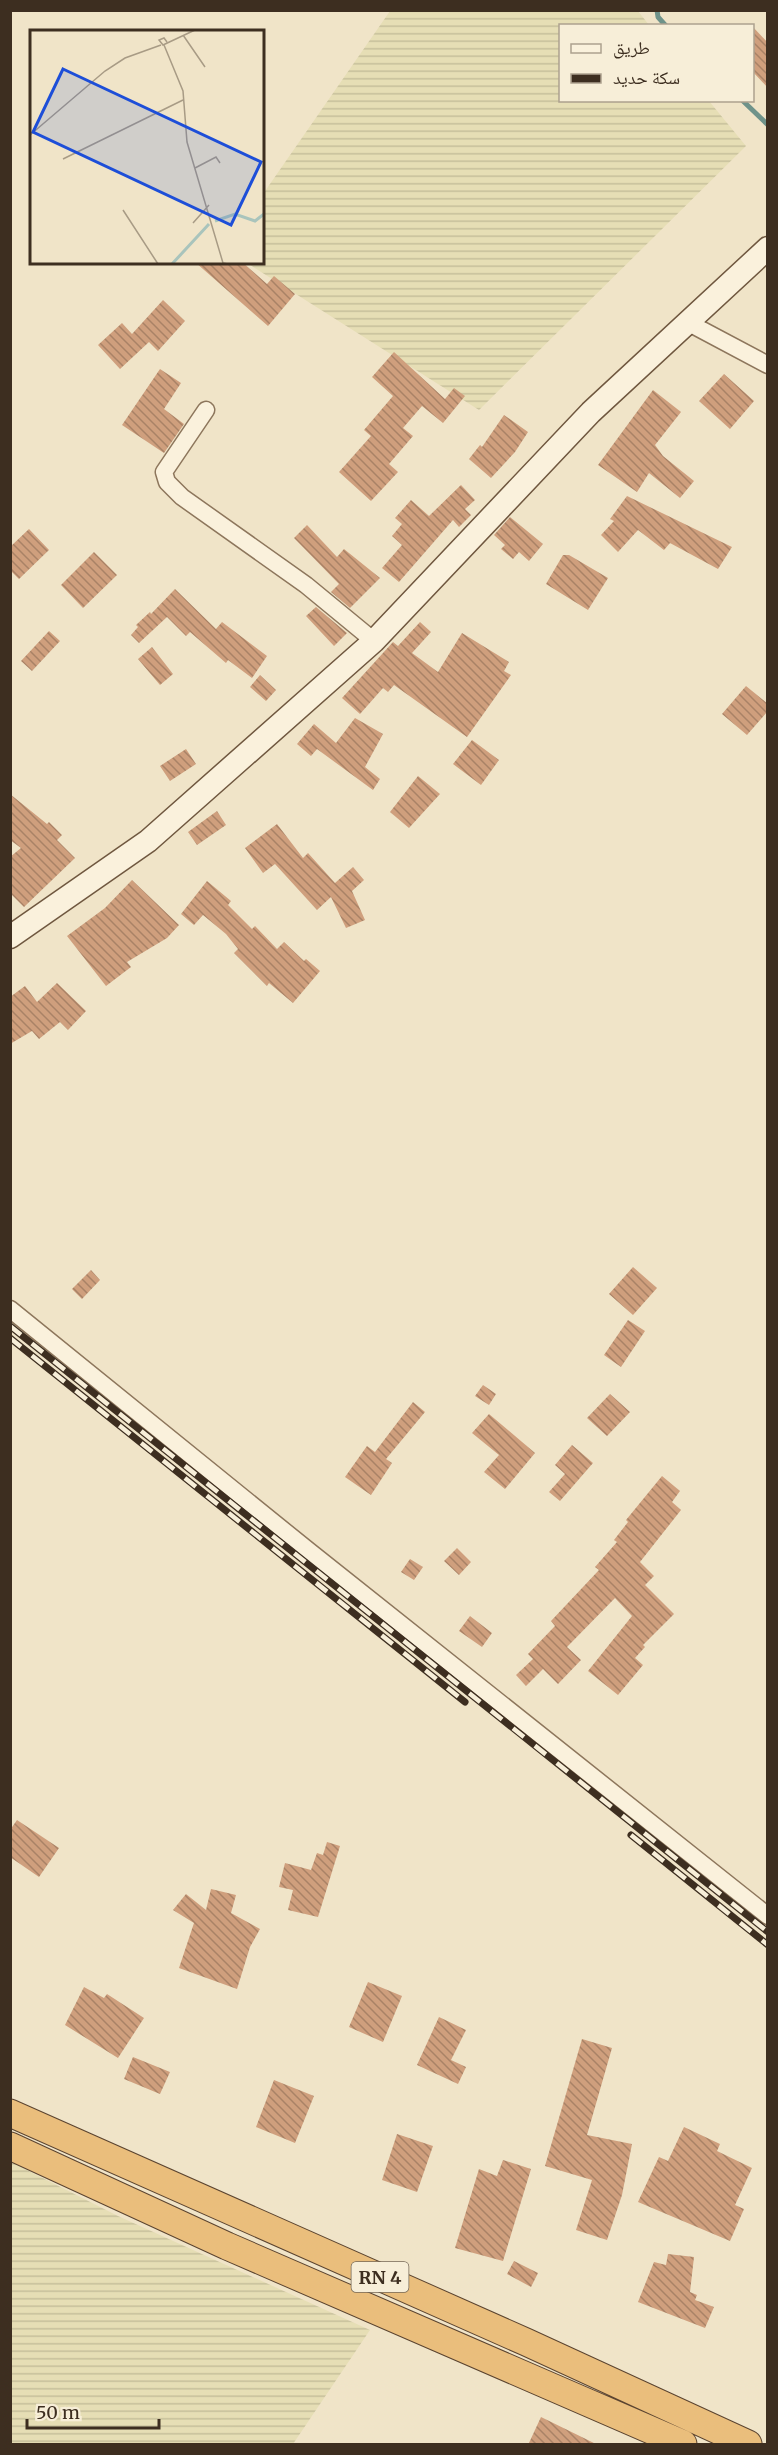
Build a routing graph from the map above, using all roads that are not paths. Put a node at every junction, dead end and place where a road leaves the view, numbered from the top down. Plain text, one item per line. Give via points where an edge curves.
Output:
1 (768, 248) edge
2 (687, 322) junction
3 (768, 365) edge
4 (206, 410) dead end
5 (374, 641) junction
6 (10, 937) edge
7 (10, 1309) edge
8 (768, 1916) edge
9 (10, 2113) edge
10 (10, 2146) edge
11 (683, 2445) edge
12 (748, 2445) edge

1 - 2 main road
2 - 3 street
2 - 5 main road via 591,412
4 - 5 street via 169,460 164,472 167,482
5 - 6 main road via 148,841
7 - 8 street
9 - 12 highway, RN 4
10 - 11 highway, RN 4 via 227,2246

